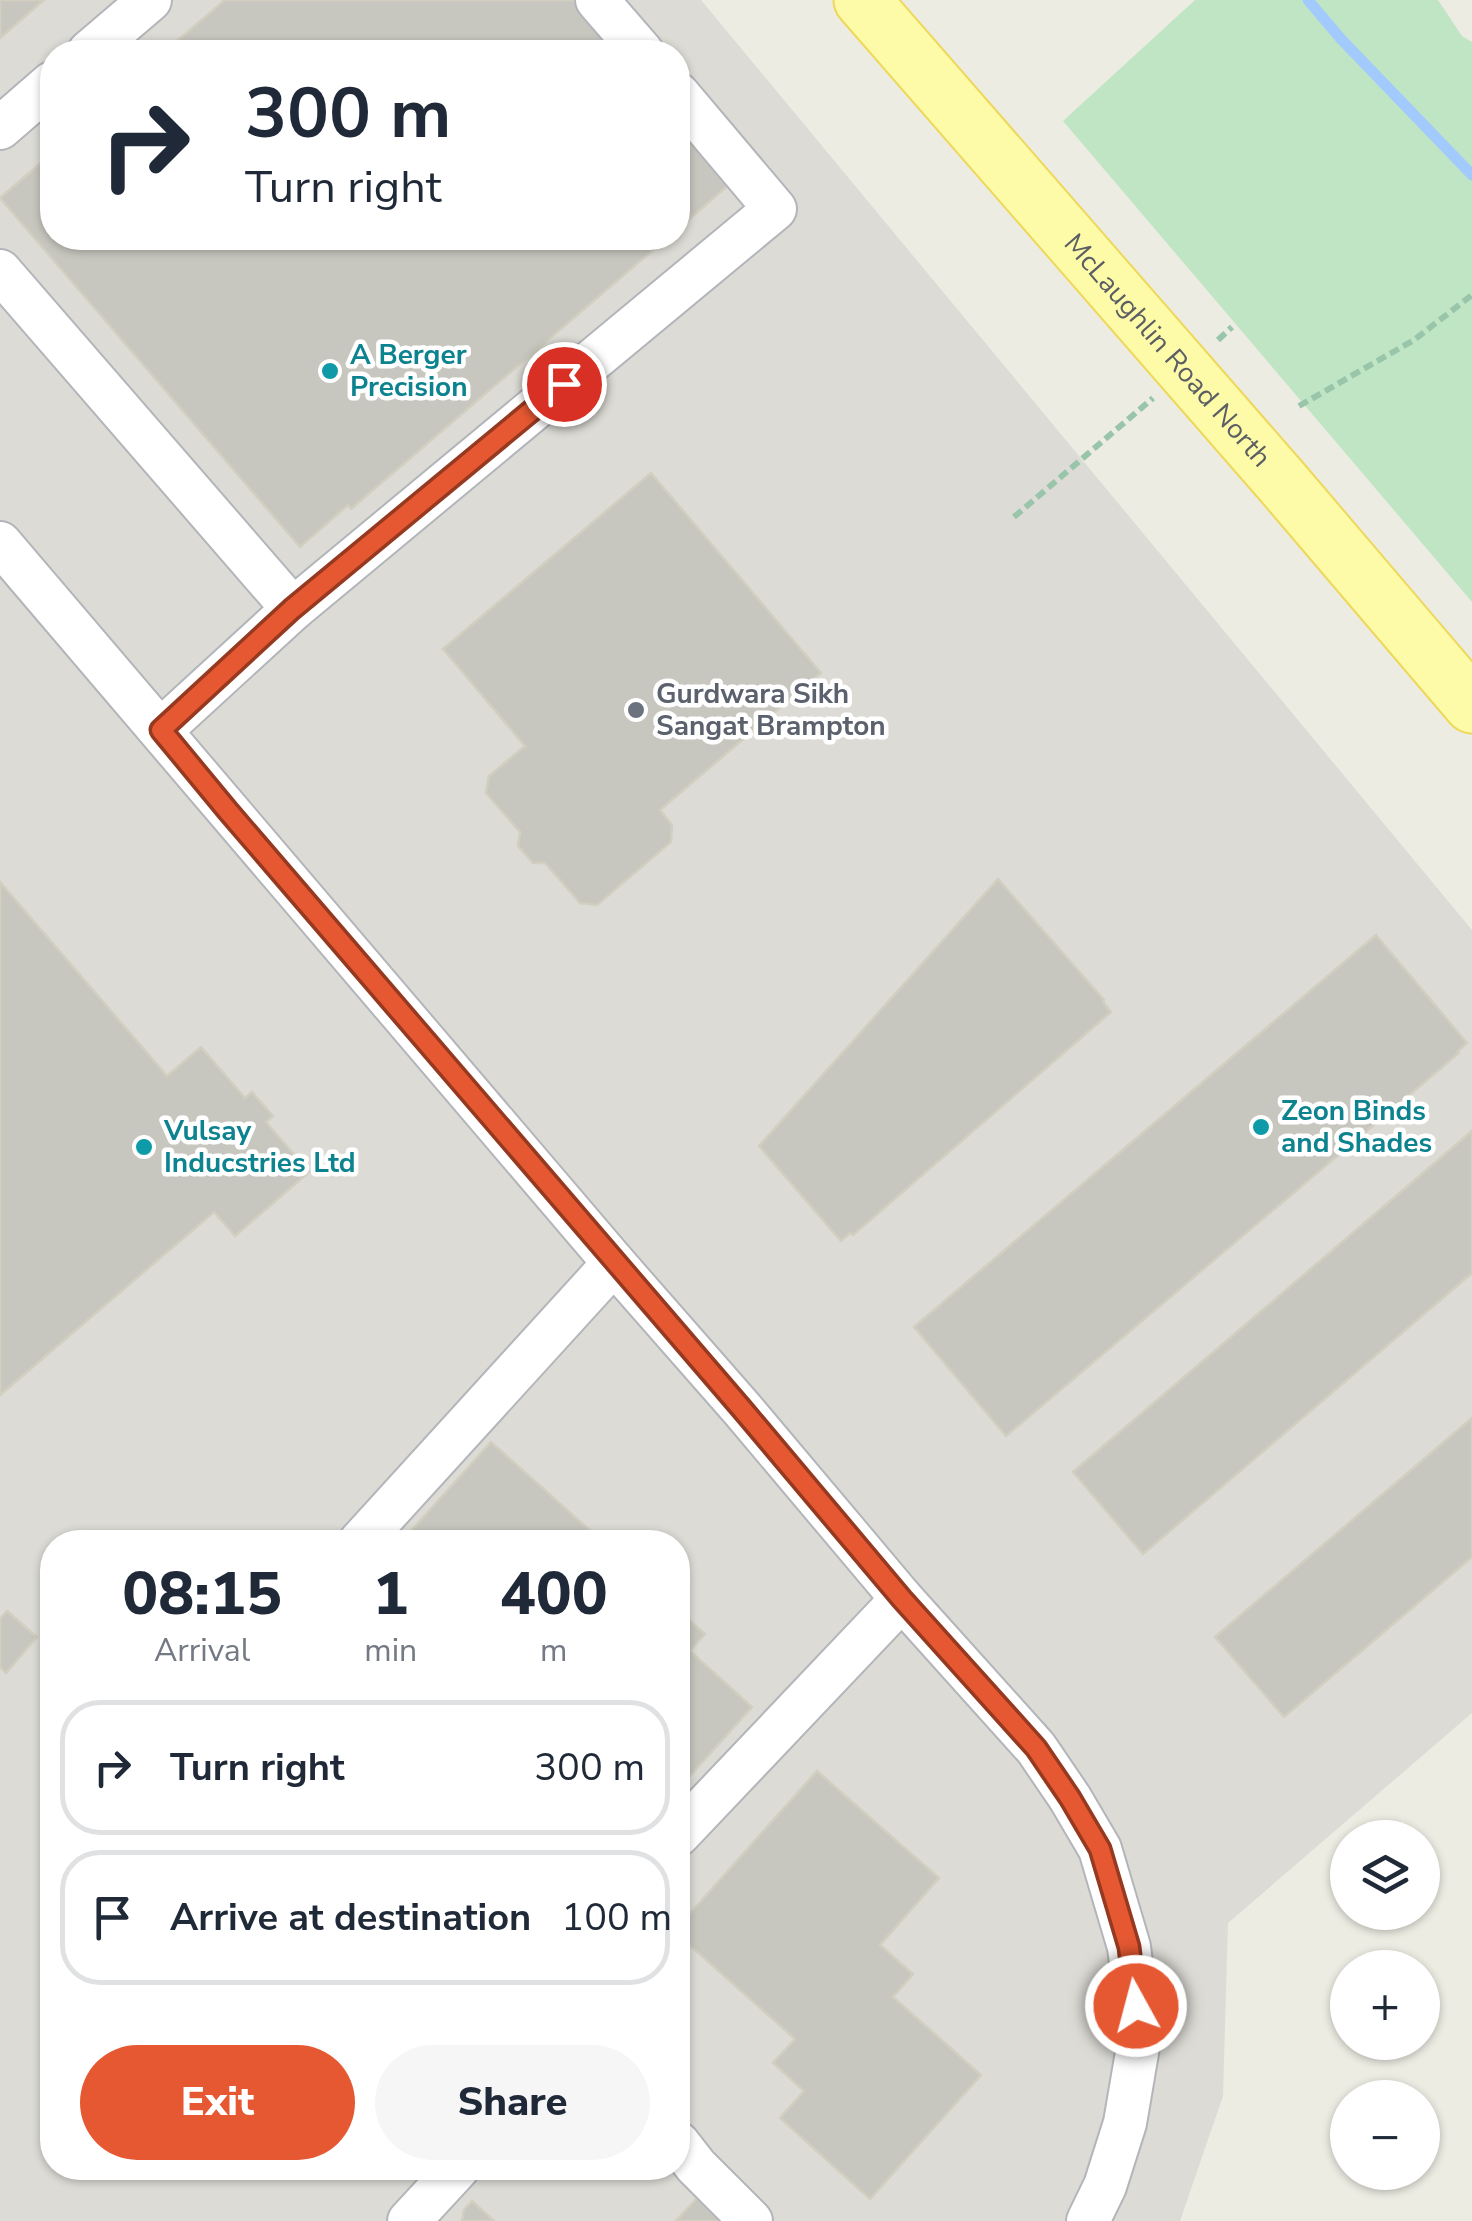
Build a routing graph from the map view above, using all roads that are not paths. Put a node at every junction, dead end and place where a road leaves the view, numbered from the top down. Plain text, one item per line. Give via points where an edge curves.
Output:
1 (150, 0) edge
2 (598, 0) edge
3 (862, 0) edge
4 (103, 40) edge
5 (632, 40) edge
6 (40, 93) edge
7 (690, 108) edge
8 (0, 128) edge
9 (0, 271) edge
10 (0, 544) edge
11 (292, 609) junction
12 (1472, 705) edge
13 (161, 730) junction
14 (614, 1263) junction
15 (371, 1530) edge
16 (902, 1599) junction
17 (690, 1822) edge
18 (690, 2158) edge
19 (447, 2180) edge
20 (409, 2221) edge
21 (751, 2221) edge
22 (1088, 2221) edge

1 - 4 street
2 - 5 street
3 - 12 main road, McLaughlin Road North
6 - 8 street
7 - 11 street via 775,209
9 - 11 street
10 - 13 street
11 - 13 street
13 - 14 street
14 - 15 street
14 - 16 street
16 - 17 street
16 - 22 street via 1036,1748 1100,1849 1129,1947 1140,2035 1125,2124
18 - 21 street
19 - 20 street

